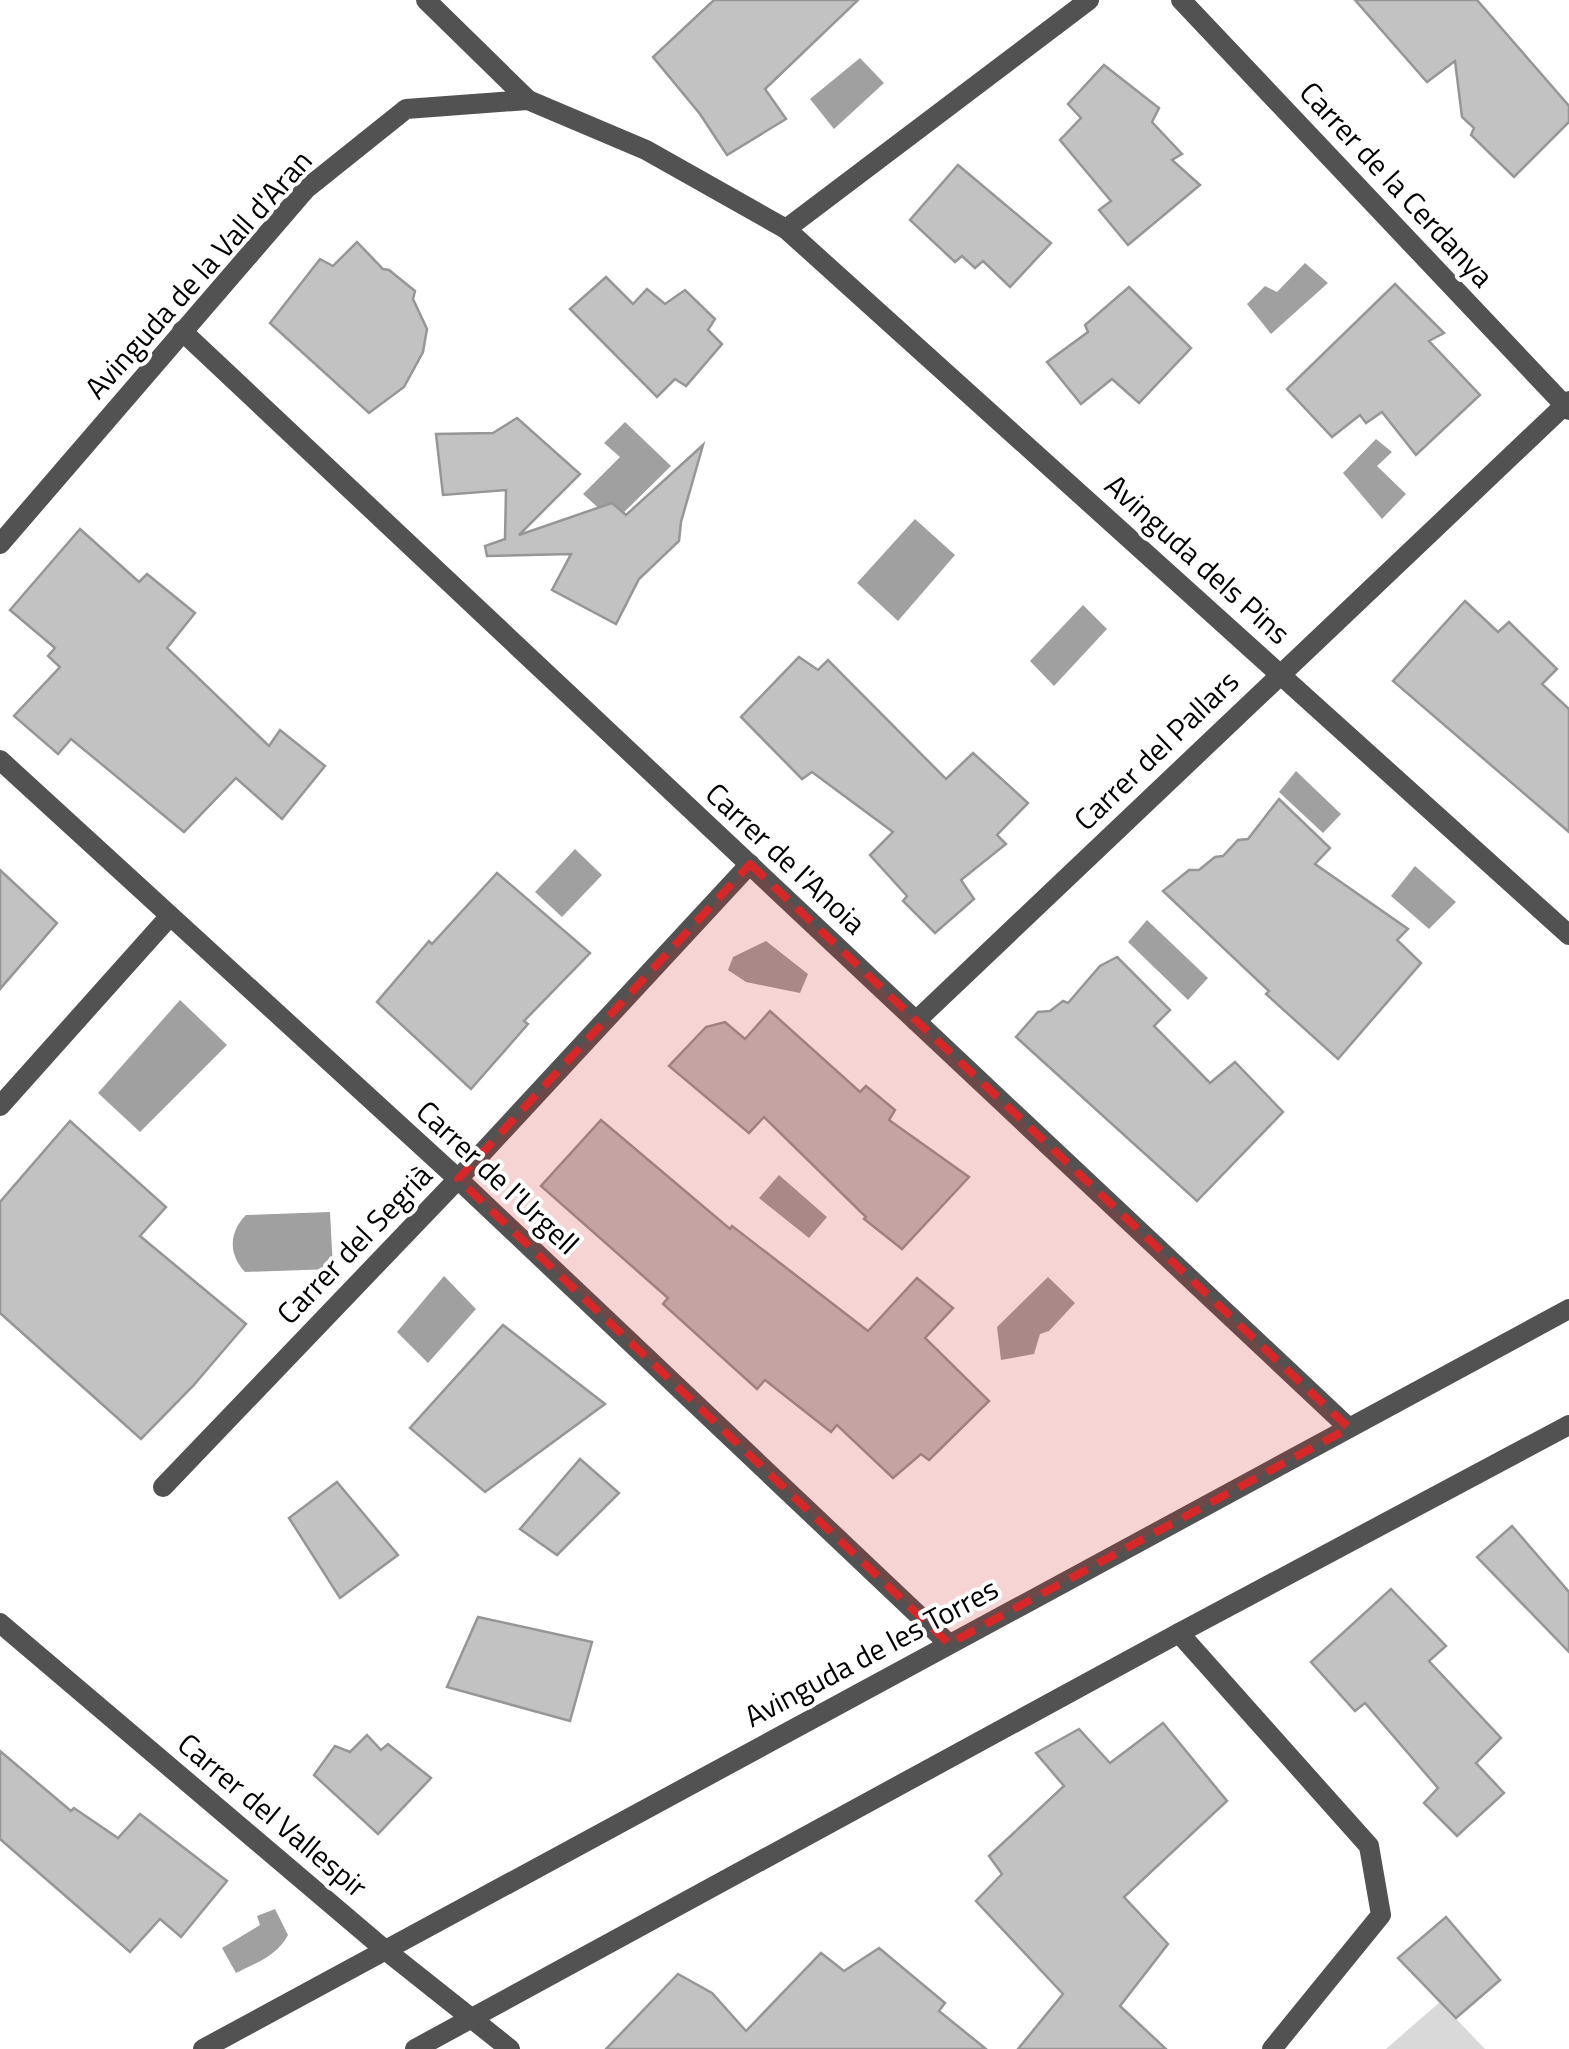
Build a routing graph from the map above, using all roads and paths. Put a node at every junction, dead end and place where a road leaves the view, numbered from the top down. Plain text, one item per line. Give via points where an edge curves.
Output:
1 (426, 0) edge
2 (1090, 0) edge
3 (1181, 0) edge
4 (528, 100) junction
5 (786, 229) junction
6 (182, 331) junction
7 (1567, 405) edge
8 (0, 544) edge
9 (1280, 673) junction
10 (0, 760) edge
11 (750, 864) junction
12 (170, 916) junction
13 (1569, 936) edge
14 (916, 1021) junction
15 (0, 1106) edge
16 (458, 1180) junction
17 (1569, 1309) edge
18 (1569, 1425) edge
19 (1349, 1428) junction
20 (163, 1487) dead end
21 (0, 1623) edge
22 (1179, 1632) junction
23 (948, 1644) junction
24 (384, 1949) junction
25 (472, 2018) junction
26 (203, 2049) edge
27 (415, 2049) edge
28 (510, 2049) edge
29 (1272, 2049) edge

1 - 4 street
2 - 5 street
3 - 7 street, Carrer de la Cerdanya
4 - 5 street, Avinguda de la Vall d'Aran via 646,150
4 - 6 street, Avinguda de la Vall d'Aran via 406,109 306,188
5 - 9 street, Avinguda dels Pins
6 - 8 street, Avinguda de la Vall d'Aran
6 - 11 street, Carrer de l'Anoia
7 - 9 street, Carrer del Pallars
9 - 13 street, Avinguda dels Pins
9 - 14 street, Carrer del Pallars
10 - 12 street, Carrer de l'Urgell
11 - 14 street, Carrer de l'Anoia
11 - 16 street, Carrer del Segrià
12 - 15 street
12 - 16 street, Carrer de l'Urgell
14 - 19 street, Carrer de l'Anoia
16 - 20 street, Carrer del Segrià
16 - 23 street, Carrer de l'Urgell
17 - 19 street, Avinguda de les Torres
18 - 22 street
19 - 23 street, Avinguda de les Torres
21 - 24 street, Carrer del Vallespir
22 - 25 street
22 - 29 street via 1370,1846 1382,1915
23 - 24 street, Avinguda de les Torres
24 - 25 street, Carrer del Vallespir
24 - 26 street, Avinguda de les Torres
25 - 27 street
25 - 28 street, Carrer del Vallespir

